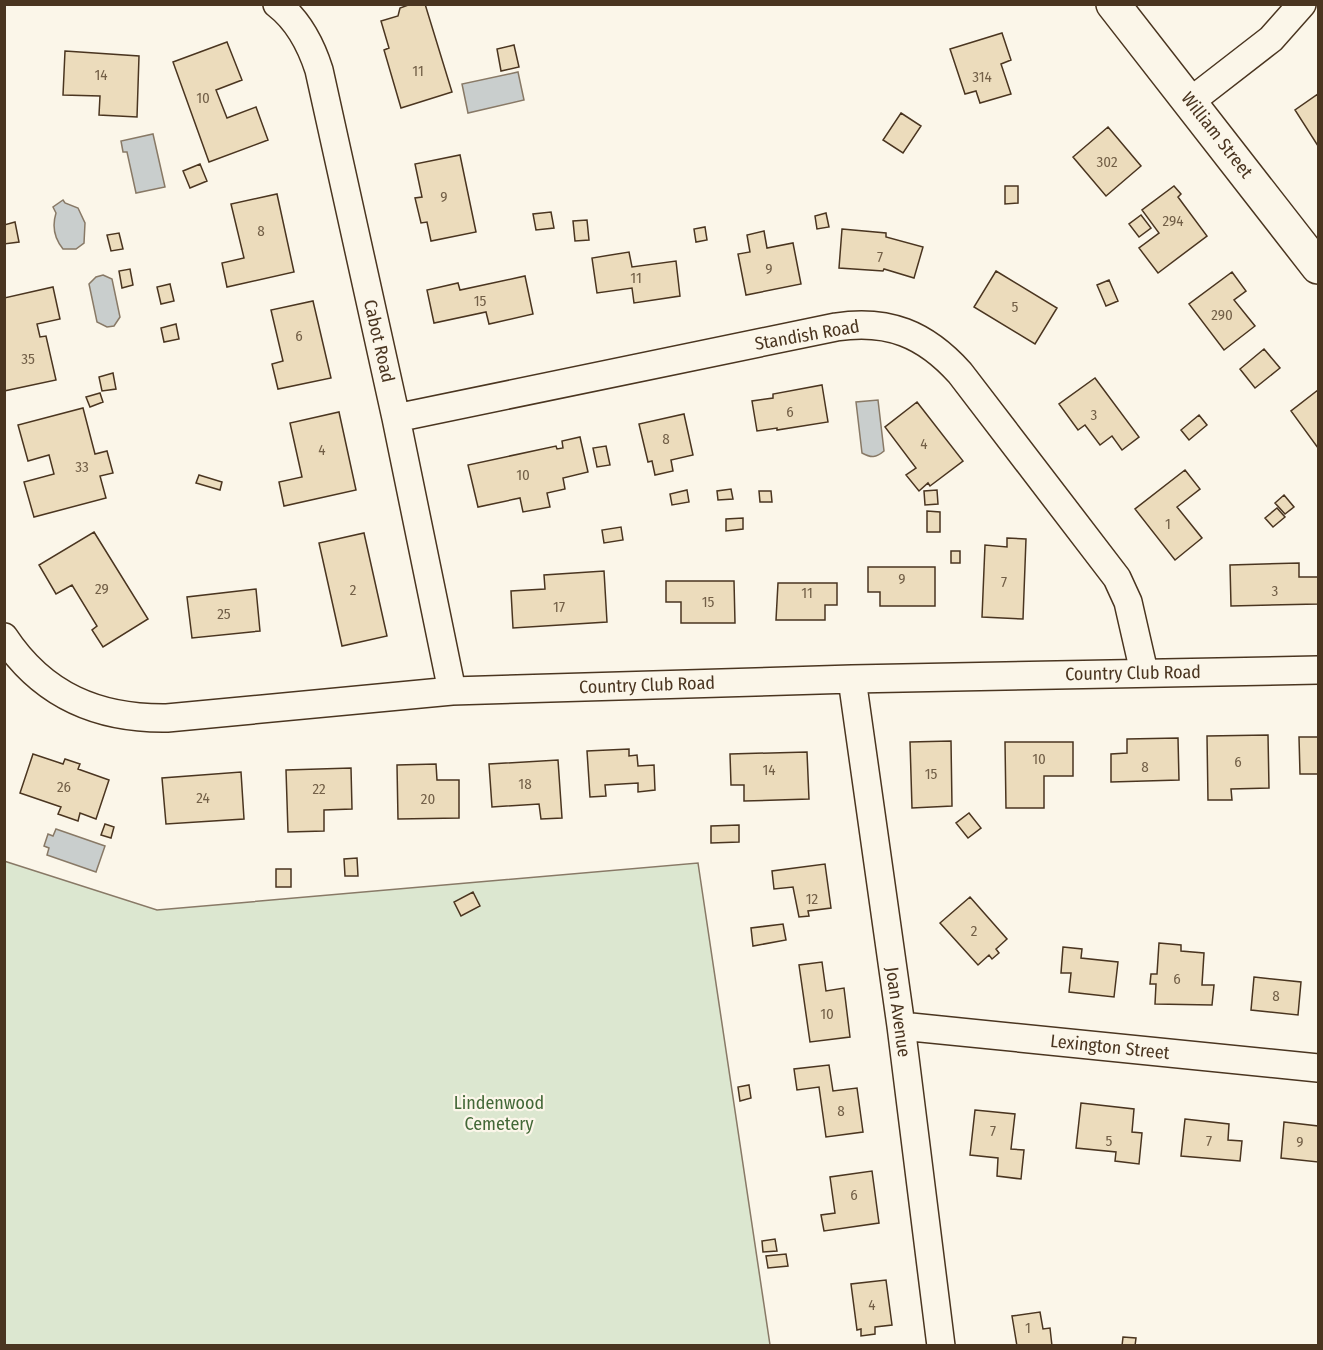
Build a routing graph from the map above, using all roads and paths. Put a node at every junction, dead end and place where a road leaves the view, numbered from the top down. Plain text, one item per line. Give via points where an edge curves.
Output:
1 (277, 4) edge
2 (1113, 4) edge
3 (1302, 4) edge
4 (1191, 101) junction
5 (1318, 267) edge
6 (396, 418) junction
7 (4, 638) edge
8 (1318, 670) edge
9 (1144, 672) junction
10 (852, 679) junction
11 (452, 690) junction
12 (901, 1026) junction
13 (1318, 1068) edge
14 (941, 1346) edge

1 - 6 street, Cabot Road via 305,35 319,70
2 - 4 main road, William Street
3 - 4 street via 1271,39
4 - 5 main road, William Street
6 - 9 street, Standish Road via 836,327 871,324 905,332 936,348 960,373 1117,578 1128,602
6 - 11 street, Cabot Road
7 - 11 street, Country Club Road via 30,669 56,690 93,708 134,717 167,718
8 - 9 street, Country Club Road
9 - 10 street, Country Club Road
10 - 11 street, Country Club Road
10 - 12 street, Joan Avenue
12 - 13 street, Lexington Street
12 - 14 street, Joan Avenue

